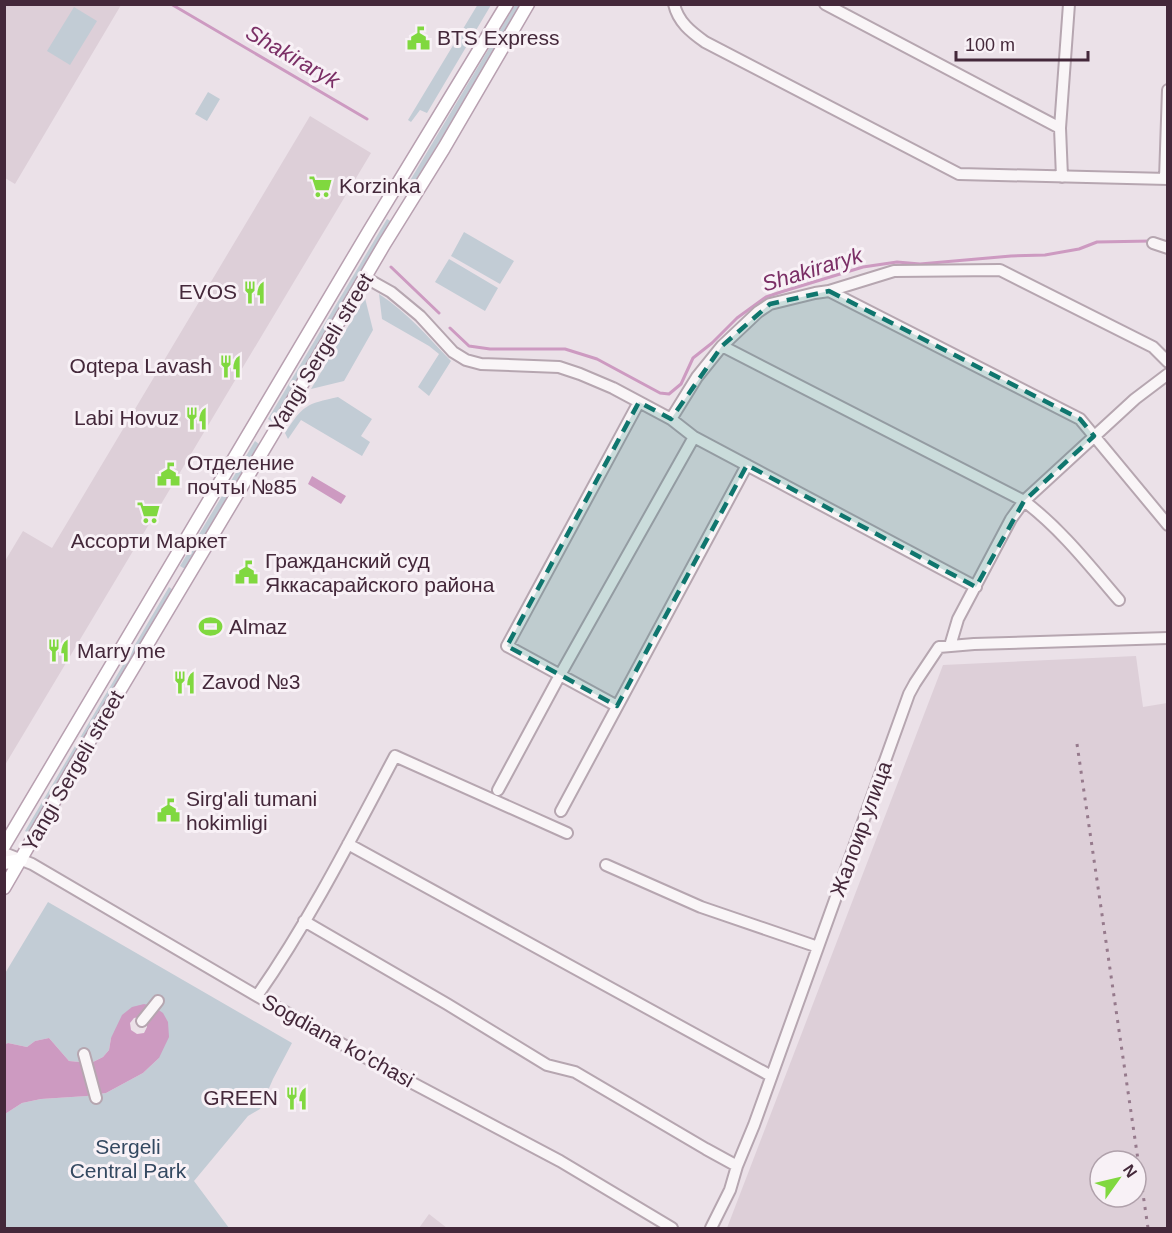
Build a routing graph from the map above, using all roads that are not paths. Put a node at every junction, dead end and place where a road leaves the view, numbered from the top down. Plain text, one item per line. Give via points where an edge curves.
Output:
1 (507, 4) edge
2 (528, 4) edge
3 (674, 4) edge
4 (825, 4) edge
5 (1069, 4) edge
6 (1167, 90) edge
7 (1060, 128) junction
8 (1062, 177) junction
9 (1166, 179) edge
10 (390, 198) junction
11 (408, 207) junction
12 (1153, 243) dead end
13 (1167, 248) edge
14 (366, 278) junction
15 (829, 291) junction
16 (722, 346) junction
17 (1167, 362) edge
18 (1167, 375) edge
19 (639, 402) junction
20 (671, 419) junction
21 (255, 424) junction
22 (273, 434) junction
23 (1094, 436) junction
24 (694, 437) junction
25 (747, 465) junction
26 (1024, 501) junction
27 (1167, 525) edge
28 (162, 580) junction
29 (976, 587) junction
30 (180, 590) junction
31 (1119, 600) dead end
32 (1167, 638) edge
33 (950, 646) junction
34 (560, 675) junction
35 (617, 706) junction
36 (498, 790) dead end
37 (561, 811) dead end
38 (567, 833) dead end
39 (348, 844) junction
40 (4, 846) edge
41 (4, 853) edge
42 (21, 860) junction
43 (4, 863) edge
44 (606, 864) dead end
45 (4, 888) edge
46 (304, 921) junction
47 (818, 947) junction
48 (257, 996) junction
49 (158, 1001) dead end
50 (142, 1021) dead end
51 (84, 1054) dead end
52 (771, 1076) junction
53 (96, 1098) dead end
54 (737, 1166) junction
55 (672, 1228) edge
56 (711, 1228) edge

1 - 10 main road, Yangi Sergeli street
2 - 11 main road, Yangi Sergeli street
3 - 8 street via 689,31 705,42 959,174
4 - 7 street
5 - 7 street
6 - 9 street
7 - 8 street
8 - 9 street
10 - 11 main road
10 - 21 main road, Yangi Sergeli street
11 - 14 main road, Yangi Sergeli street
12 - 13 street
14 - 19 street via 391,292 466,360 559,367
14 - 22 main road, Yangi Sergeli street
15 - 16 street via 770,304
15 - 17 street via 894,271 1000,270 1153,346
15 - 23 street via 1080,419
16 - 20 street
16 - 26 street
18 - 23 street
19 - 20 street
19 - 34 street via 507,646
20 - 24 street
21 - 22 main road
21 - 28 main road, Yangi Sergeli street
22 - 30 main road, Yangi Sergeli street
23 - 26 street
23 - 27 street
24 - 25 street
24 - 34 street
25 - 29 street
25 - 35 street
26 - 29 street
26 - 31 street via 1074,546
28 - 30 main road
28 - 40 main road, Yangi Sergeli street
29 - 33 street via 958,619
30 - 42 main road, Yangi Sergeli street
32 - 33 street
33 - 47 street, Жалоир улица via 939,647 909,694
34 - 35 street
34 - 36 street
35 - 37 street
38 - 39 street via 395,756
39 - 46 street
39 - 52 street
41 - 42 street, Sogdiana ko'chasi
42 - 43 main road
42 - 45 main road, Yangi Sergeli street
42 - 48 street, Sogdiana ko'chasi
44 - 47 street via 701,907
46 - 48 street
46 - 54 street via 547,1065 575,1072
47 - 52 street, Жалоир улица
48 - 55 street, Sogdiana ko'chasi via 560,1161
49 - 50 street
51 - 53 street
52 - 54 street, Жалоир улица
54 - 56 street, Жалоир улица

